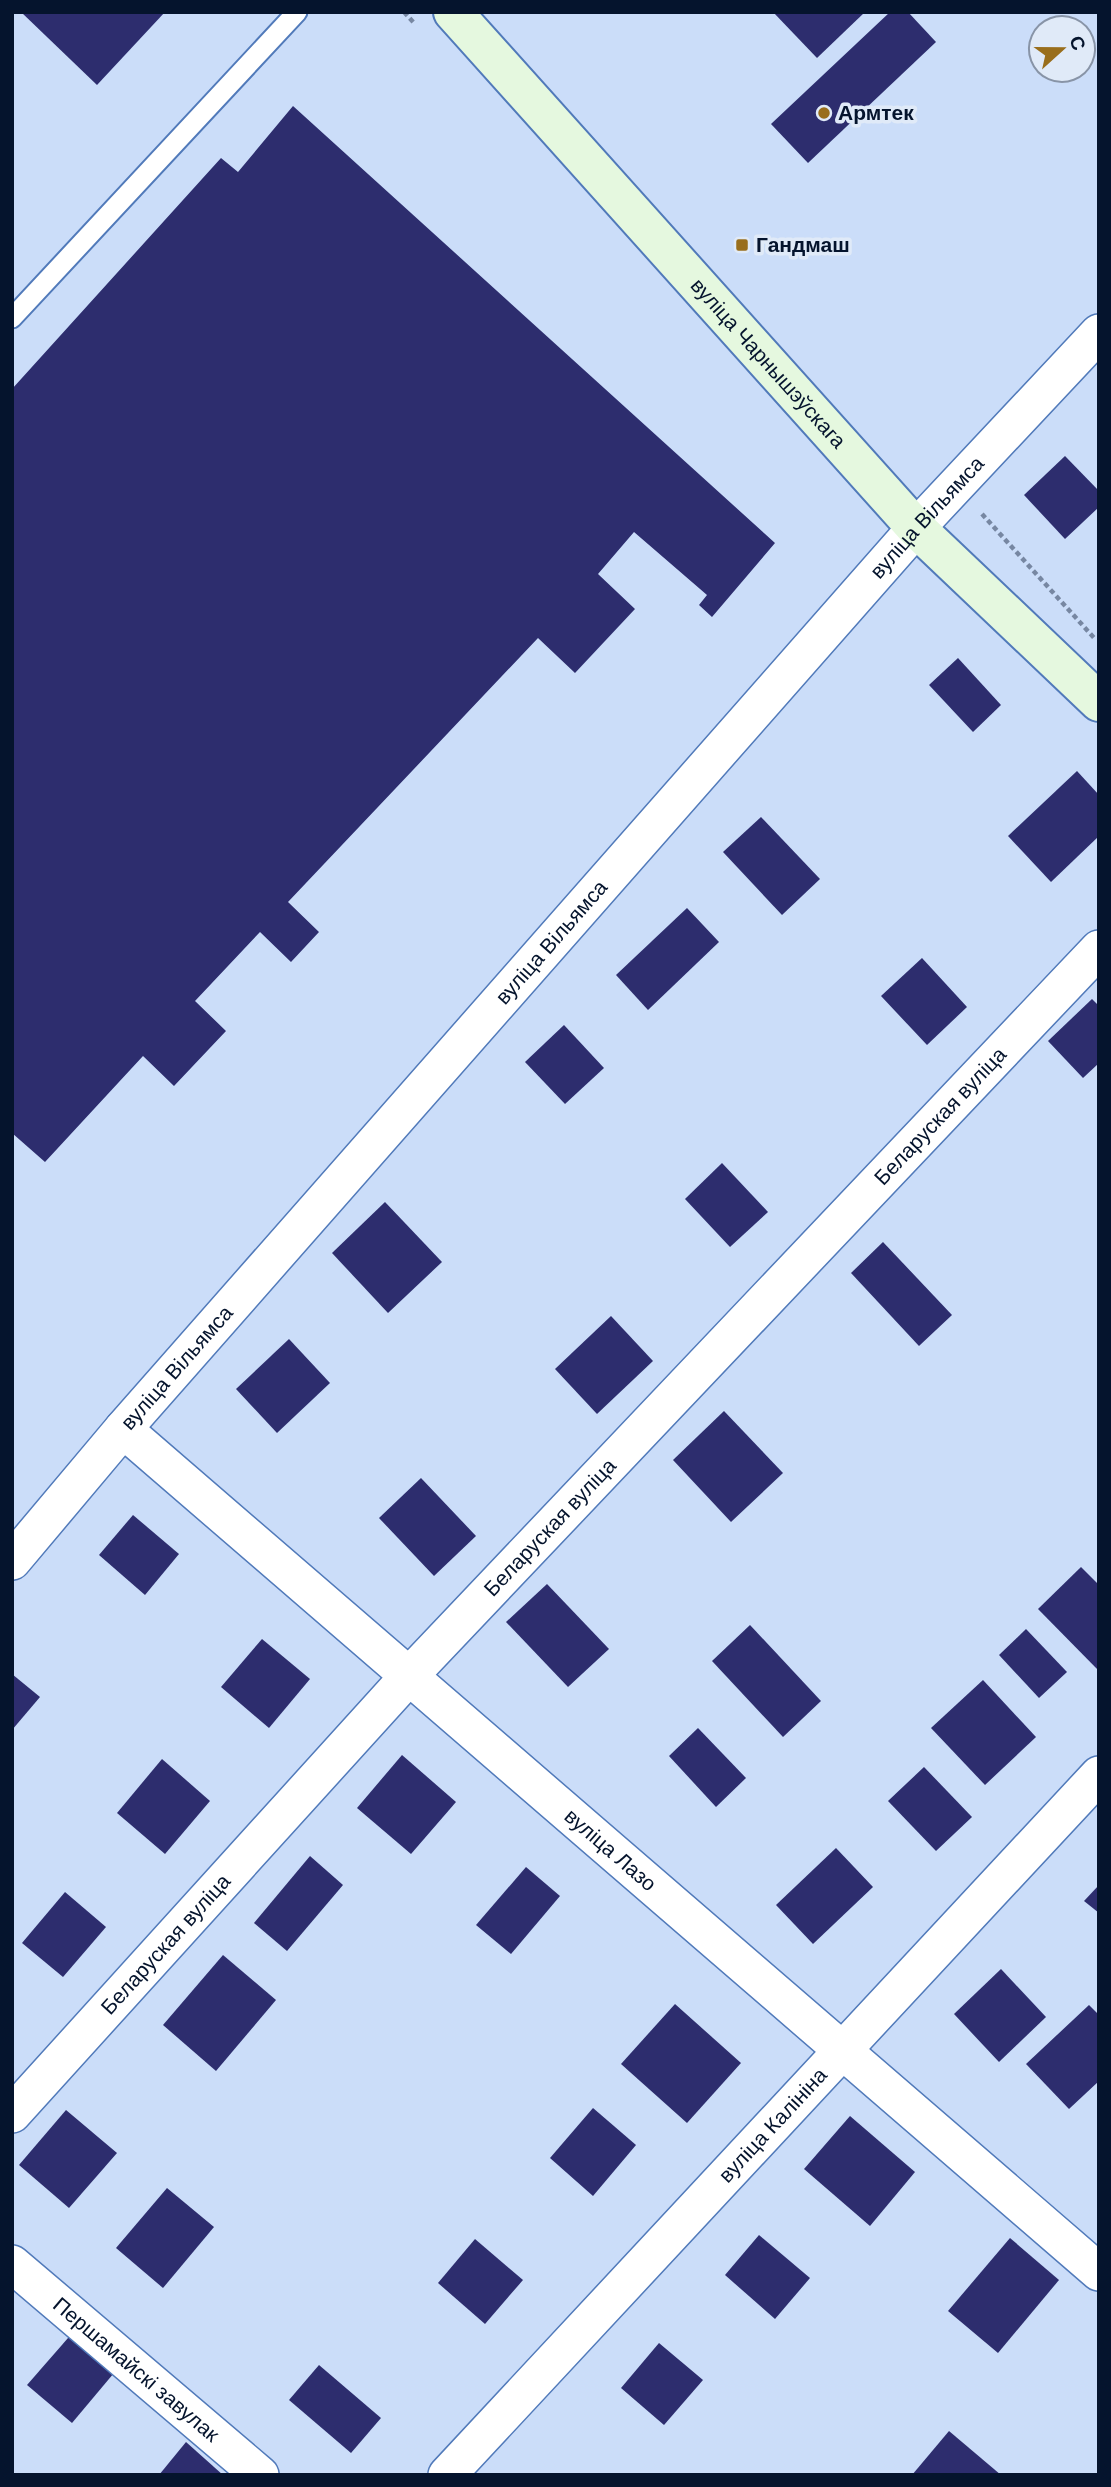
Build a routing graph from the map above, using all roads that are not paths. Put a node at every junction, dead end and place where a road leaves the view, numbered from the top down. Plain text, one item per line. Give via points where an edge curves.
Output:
1 (297, 12) edge
2 (453, 12) edge
3 (12, 318) edge
4 (1099, 333) edge
5 (916, 528) junction
6 (1099, 702) edge
7 (1099, 949) edge
8 (123, 1429) junction
9 (12, 1561) edge
10 (410, 1675) junction
11 (1099, 1775) edge
12 (843, 2050) junction
13 (12, 2114) edge
14 (12, 2264) edge
15 (1099, 2272) edge
16 (260, 2475) edge
17 (447, 2475) edge

1 - 3 lane
2 - 5 main road, вуліца Чарнышэўскага
4 - 5 street, вуліца Вільямса
5 - 6 main road, вуліца Чарнышэўскага
5 - 8 street, вуліца Вільямса
7 - 10 street, Беларуская вуліца
8 - 9 street, вуліца Вільямса
8 - 10 street, вуліца Лазо
10 - 12 street, вуліца Лазо
10 - 13 street, Беларуская вуліца
11 - 12 street, вуліца Калініна
12 - 15 street, вуліца Лазо
12 - 17 street, вуліца Калініна
14 - 16 street, Першамайскі завулак

